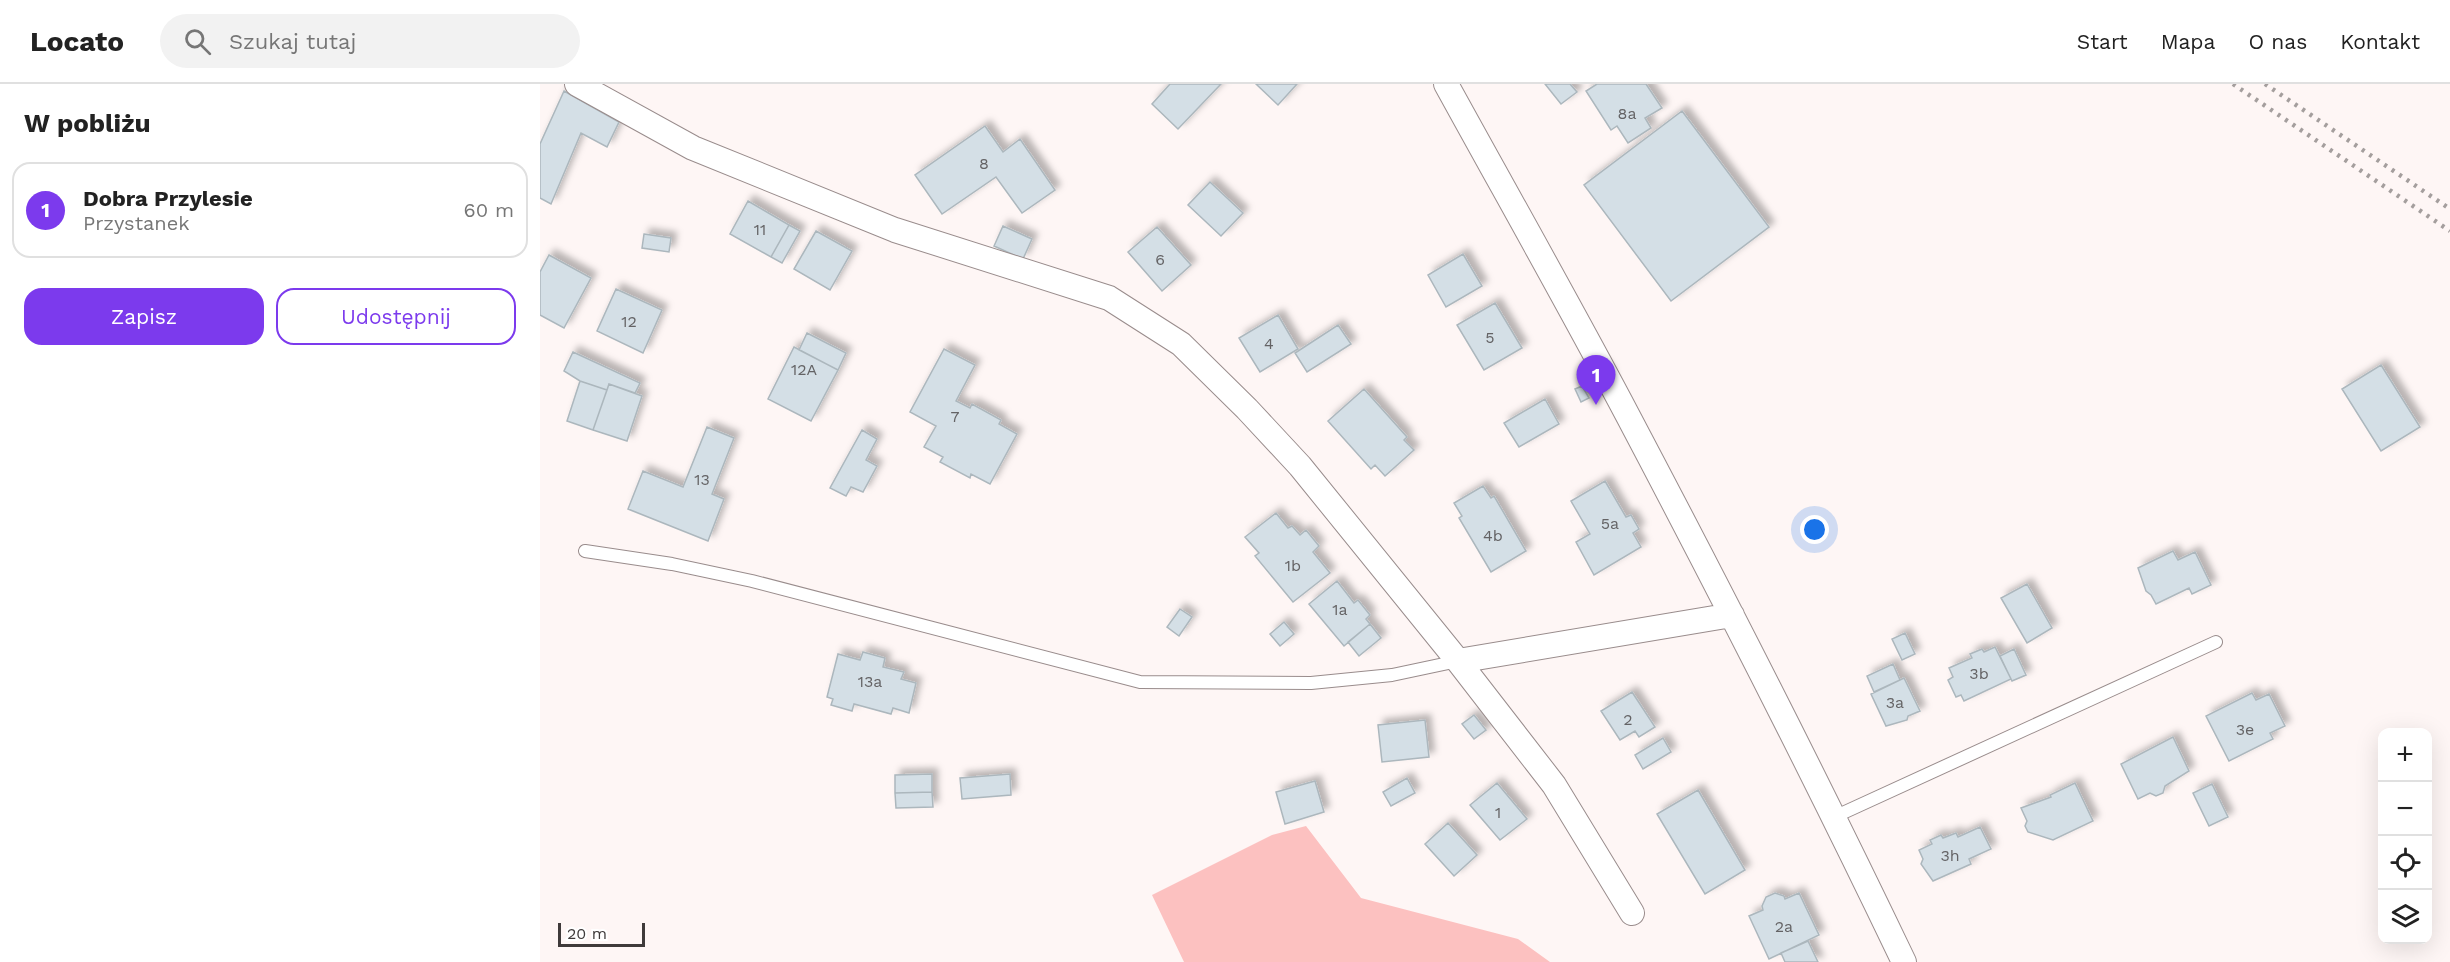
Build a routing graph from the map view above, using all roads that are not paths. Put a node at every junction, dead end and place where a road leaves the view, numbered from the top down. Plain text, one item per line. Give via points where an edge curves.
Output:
1 (577, 84) edge
2 (1446, 84) edge
3 (585, 551) dead end
4 (1732, 615) junction
5 (2217, 642) dead end
6 (1458, 661) junction
7 (1834, 817) junction
8 (1632, 913) dead end
9 (1904, 962) edge

1 - 6 street via 693,148 895,230 1109,298 1182,344 1300,466
2 - 4 street
3 - 6 lane via 672,564 833,600 1140,681 1311,682 1392,675
4 - 6 street
4 - 7 street
5 - 7 lane
6 - 8 street via 1554,785
7 - 9 street

